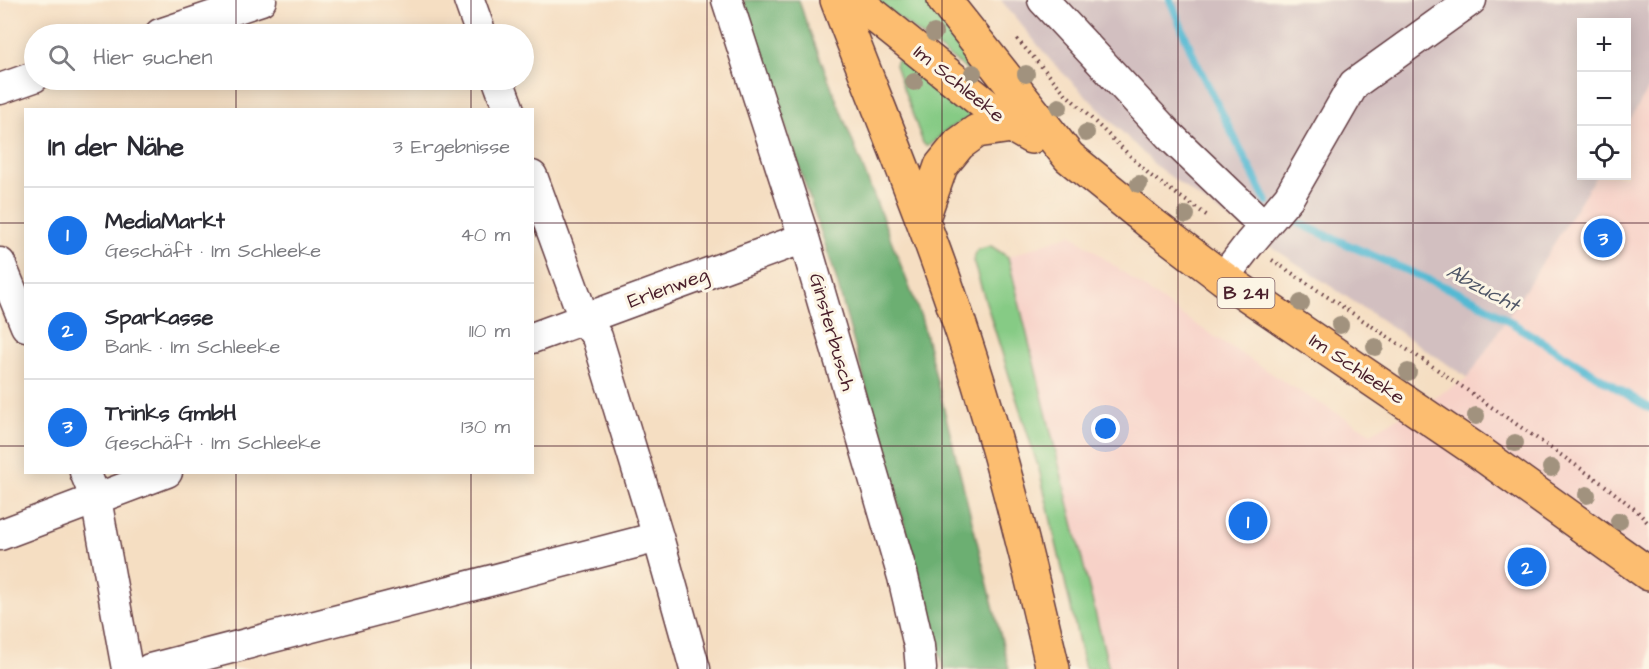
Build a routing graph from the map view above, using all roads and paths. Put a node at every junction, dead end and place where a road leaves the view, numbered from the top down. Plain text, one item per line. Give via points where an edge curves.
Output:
1 (261, 0) edge
2 (469, 0) edge
3 (727, 0) edge
4 (837, 0) edge
5 (855, 0) edge
6 (944, 0) edge
7 (1043, 0) edge
8 (1471, 0) edge
9 (190, 24) edge
10 (478, 24) edge
11 (1016, 37) dead end
12 (24, 81) edge
13 (0, 89) edge
14 (501, 90) edge
15 (507, 108) edge
16 (1012, 126) junction
17 (1070, 158) junction
18 (534, 182) edge
19 (1210, 217) dead end
20 (922, 218) junction
21 (1256, 235) junction
22 (804, 238) junction
23 (0, 263) edge
24 (1223, 278) junction
25 (24, 319) edge
26 (584, 319) junction
27 (534, 337) edge
28 (156, 474) edge
29 (91, 486) edge
30 (1649, 524) edge
31 (0, 535) edge
32 (658, 537) junction
33 (1649, 574) edge
34 (127, 669) edge
35 (150, 669) edge
36 (695, 669) edge
37 (921, 669) edge
38 (1053, 669) edge

1 - 9 street
2 - 10 street
3 - 22 street, Ginsterbusch
4 - 20 main road
5 - 16 main road, Im Schleeke / B 241
6 - 17 main road, Im Schleeke / B 241
7 - 21 street
8 - 21 street via 1354,84 1289,197
11 - 19 path via 1066,94 1151,176
12 - 13 street
14 - 15 street
16 - 17 main road, Im Schleeke / B 241
16 - 20 main road via 977,132 959,144 941,166
17 - 24 main road, Im Schleeke / B 241
18 - 26 street
20 - 38 main road via 1005,470
21 - 24 street
21 - 30 path via 1435,368 1603,484
22 - 26 street, Erlenweg
22 - 37 street, Ginsterbusch via 903,577
23 - 25 street
24 - 33 main road, Im Schleeke / B 241 via 1476,450
26 - 27 street, Erlenweg
26 - 32 street via 597,337
28 - 29 street
29 - 31 street
29 - 34 street
32 - 35 street
32 - 36 street

